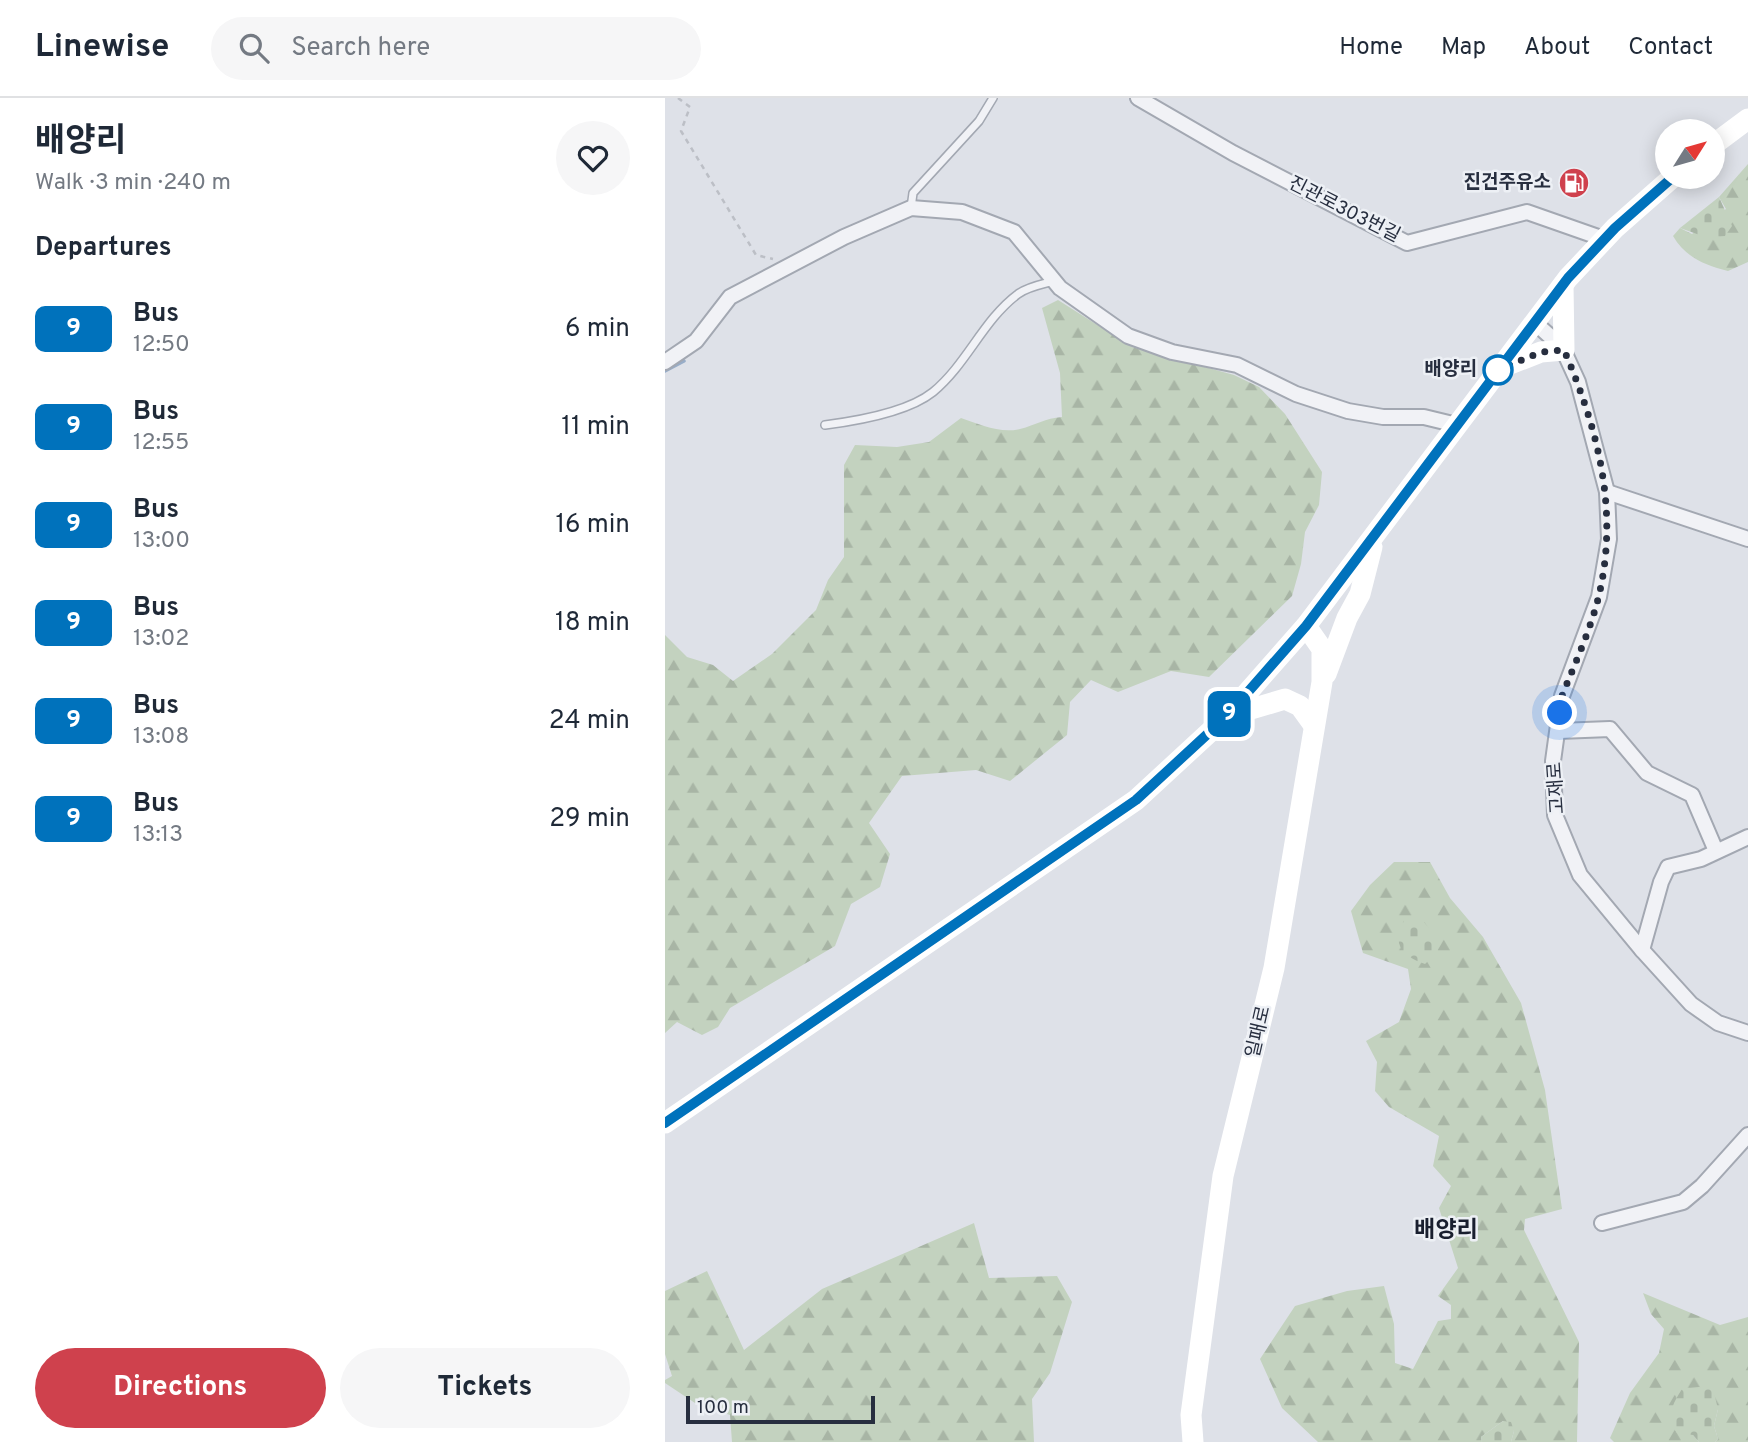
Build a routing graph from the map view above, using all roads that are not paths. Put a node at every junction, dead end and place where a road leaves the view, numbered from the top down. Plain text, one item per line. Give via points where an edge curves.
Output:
1 (993, 98) edge
2 (1138, 98) edge
3 (1746, 117) edge
4 (1725, 135) edge
5 (1660, 189) edge
6 (911, 208) junction
7 (1604, 239) junction
8 (1055, 280) junction
9 (1563, 285) junction
10 (1534, 322) junction
11 (1564, 350) junction
12 (665, 362) edge
13 (1500, 368) junction
14 (825, 425) dead end
15 (1457, 425) junction
16 (1607, 492) junction
17 (1374, 537) junction
18 (1748, 539) edge
19 (1306, 626) junction
20 (1322, 682) junction
21 (1226, 717) junction
22 (1313, 724) junction
23 (1559, 730) junction
24 (1748, 837) edge
25 (1716, 851) junction
26 (1642, 950) junction
27 (1748, 1033) edge
28 (665, 1123) edge
29 (1748, 1135) edge
30 (1602, 1223) dead end
31 (1192, 1442) edge

1 - 6 lane via 979,121 913,193
2 - 7 street, 진관로303번길 via 1407,243 1527,212
3 - 4 main road
5 - 7 main road
6 - 8 street via 962,212 1014,232
6 - 12 street via 730,297 696,341
7 - 9 main road
8 - 14 lane via 1020,292 994,318 963,363 931,394 871,419
8 - 15 street via 1128,337 1172,352 1237,365 1296,394 1348,411 1424,417
9 - 10 main road
9 - 11 main road
10 - 11 street, 고재로
10 - 13 main road
11 - 13 main road via 1541,352
11 - 16 street, 고재로 via 1578,382
13 - 15 main road
15 - 17 main road
16 - 18 street
16 - 23 street, 고재로 via 1609,539 1599,597 1562,696
17 - 19 main road
17 - 20 main road via 1360,594
19 - 20 main road, 일패로 via 1322,649
19 - 21 main road
20 - 22 main road, 일패로
21 - 22 main road via 1285,699 1300,706
21 - 28 main road via 1136,800
22 - 31 main road, 일패로 via 1274,968 1223,1177 1191,1415
23 - 25 street via 1610,729 1647,773 1692,795
23 - 26 street, 고재로 via 1553,761 1555,815 1580,875
24 - 25 street
25 - 26 street via 1671,865 1666,871
26 - 27 street, 고재로 via 1691,1004 1718,1023
29 - 30 street via 1683,1202

